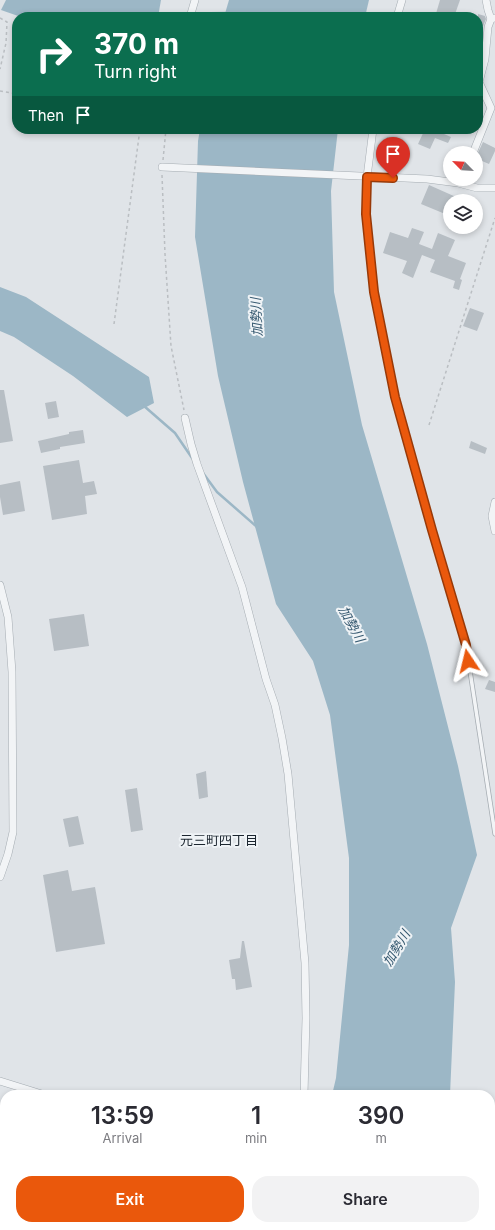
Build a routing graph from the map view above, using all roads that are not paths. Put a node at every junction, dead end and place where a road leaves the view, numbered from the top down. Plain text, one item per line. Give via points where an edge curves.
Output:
1 (195, 0) edge
2 (402, 0) edge
3 (486, 0) edge
4 (191, 12) edge
5 (398, 12) edge
6 (493, 19) edge
7 (483, 66) edge
8 (483, 90) edge
9 (483, 128) edge
10 (372, 134) edge
11 (481, 134) edge
12 (476, 146) edge
13 (162, 166) road end
14 (367, 177) junction
15 (443, 180) edge
16 (471, 186) edge
17 (495, 188) edge
18 (185, 418) road end
19 (495, 502) edge
20 (495, 532) edge
21 (0, 585) edge
22 (495, 834) edge
23 (0, 877) edge
24 (0, 1081) edge
25 (29, 1090) edge
26 (304, 1090) edge

1 - 4 street
2 - 5 street
3 - 6 street
6 - 7 street via 488,27
8 - 9 street via 491,108
10 - 14 street
11 - 12 street
13 - 14 street
14 - 15 street
14 - 22 lane via 366,214 374,292 395,397 466,645
16 - 17 street
18 - 26 street via 197,464 242,587 282,738 288,774 305,963
19 - 20 street via 492,516
21 - 23 street via 8,617 12,672 13,832
24 - 25 street

